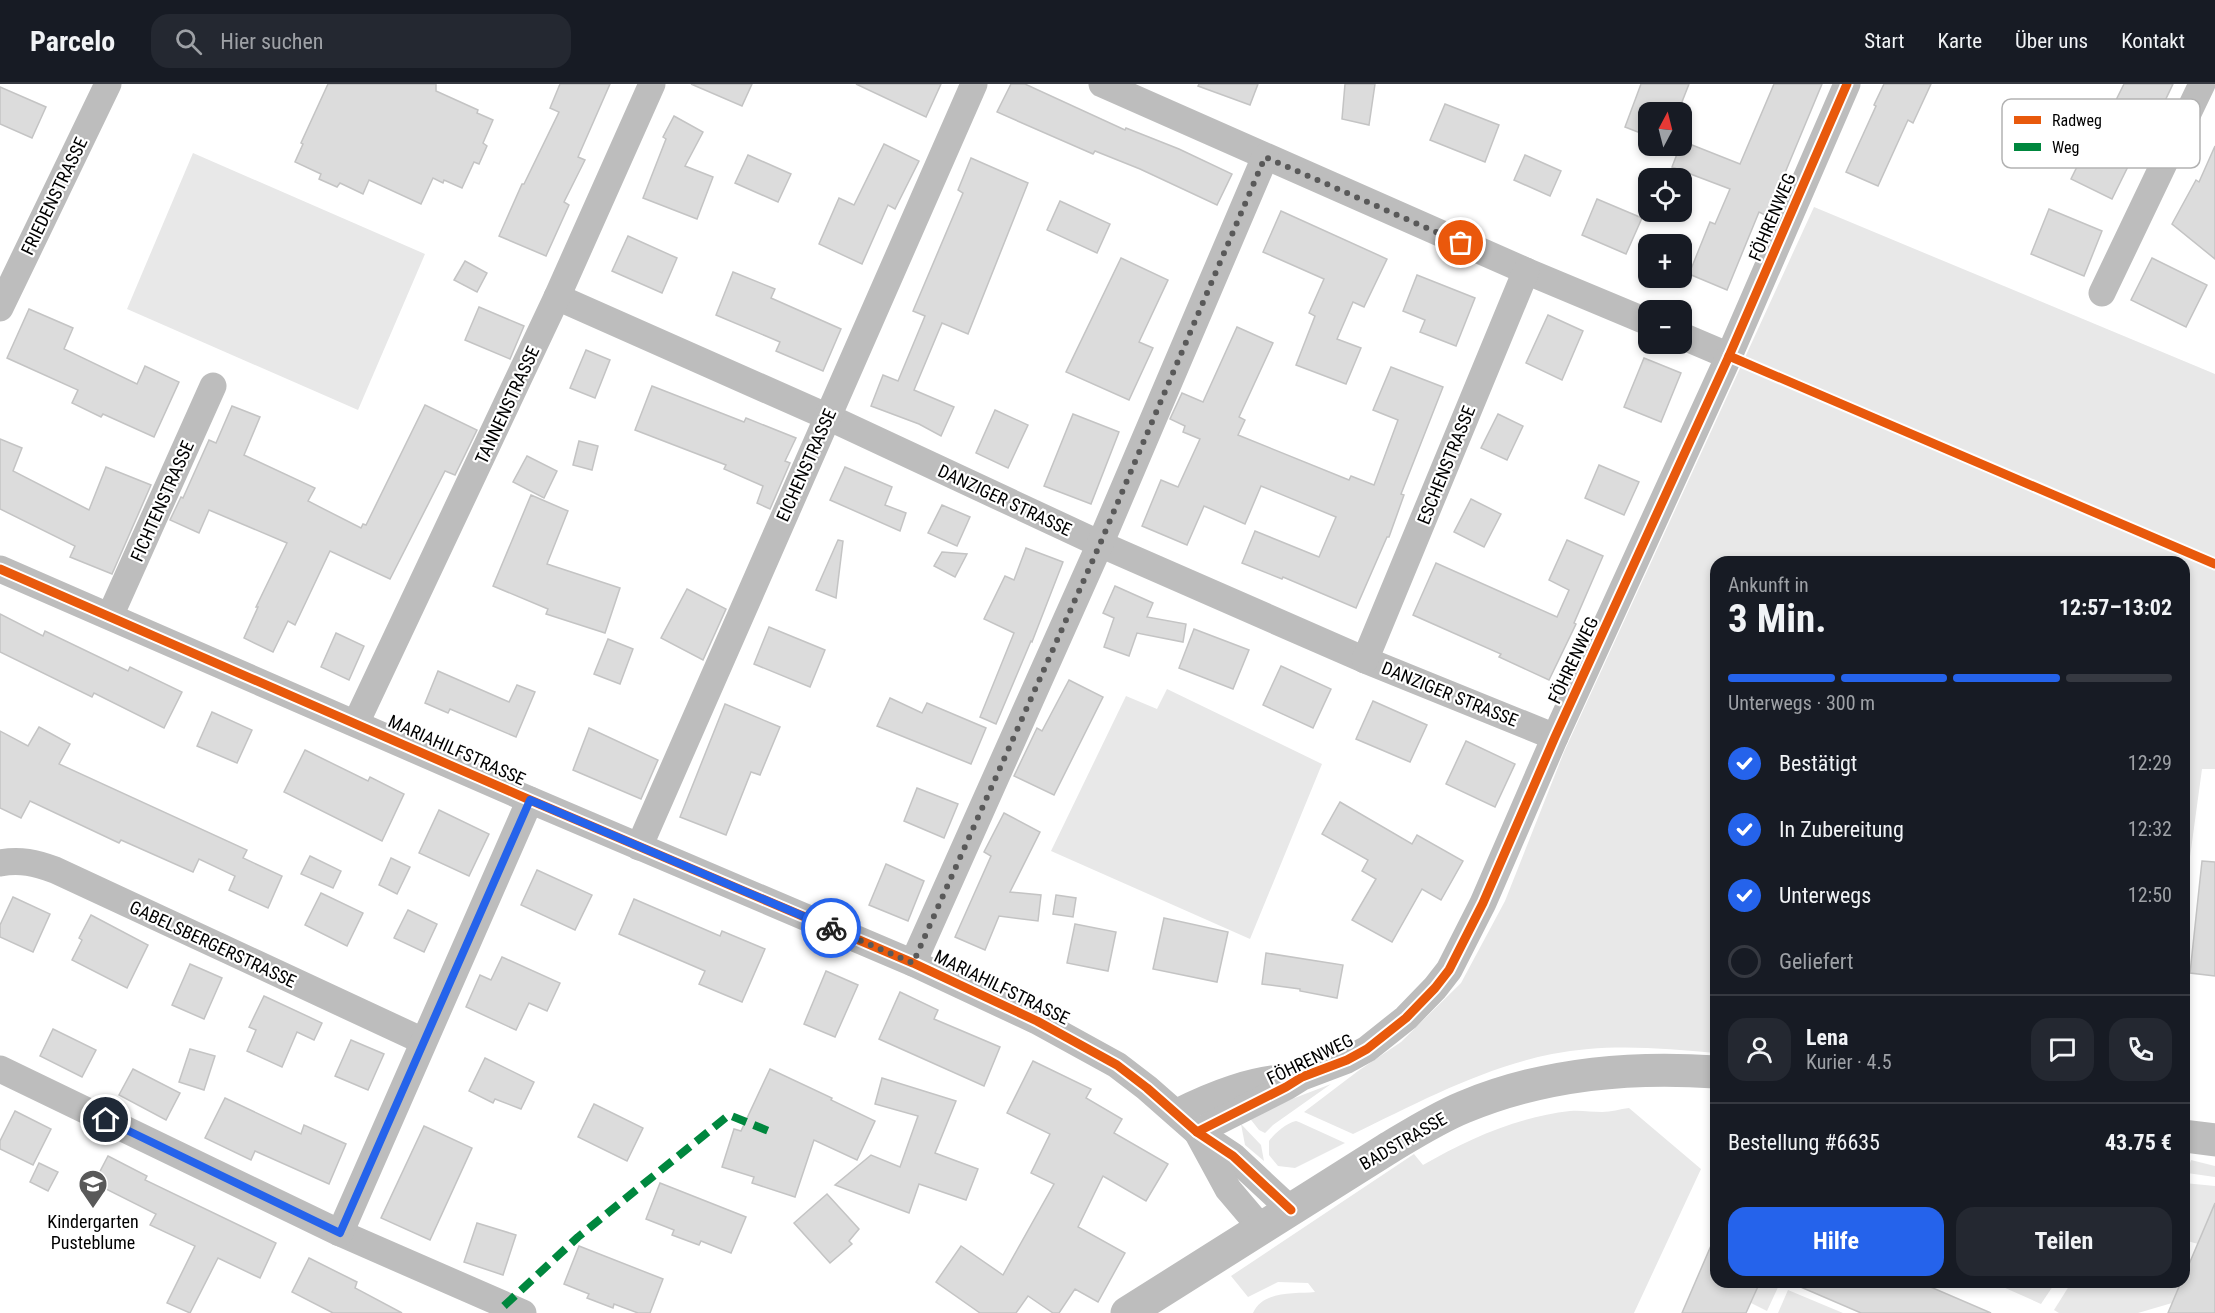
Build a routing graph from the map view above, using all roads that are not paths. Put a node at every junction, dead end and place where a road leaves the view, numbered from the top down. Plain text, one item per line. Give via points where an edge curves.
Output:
1 (108, 84) edge
2 (652, 84) edge
3 (974, 84) edge
4 (1102, 84) edge
5 (1847, 84) edge
6 (2202, 84) edge
7 (2195, 99) edge
8 (1265, 157) junction
9 (2162, 168) edge
10 (1526, 271) junction
11 (2102, 293) dead end
12 (557, 297) junction
13 (0, 308) edge
14 (1638, 318) edge
15 (1692, 340) edge
16 (1729, 356) junction
17 (213, 386) dead end
18 (828, 417) junction
19 (1100, 544) junction
20 (0, 569) edge
21 (110, 616) junction
22 (1365, 660) junction
23 (356, 723) junction
24 (1556, 737) junction
25 (530, 800) junction
26 (639, 847) junction
27 (0, 862) edge
28 (913, 963) junction
29 (423, 1041) junction
30 (0, 1069) edge
31 (1710, 1072) edge
32 (1302, 1077) junction
33 (1176, 1112) junction
34 (1197, 1132) junction
35 (2190, 1137) edge
36 (2215, 1140) edge
37 (1291, 1210) junction
38 (1262, 1229) junction
39 (340, 1233) junction
40 (523, 1313) edge
41 (1127, 1313) edge

1 - 13 street, FRIEDENSTRASSE
2 - 12 street, TANNENSTRASSE
3 - 18 street, EICHENSTRASSE
4 - 8 street
5 - 16 street, FÖHRENWEG
6 - 7 street
8 - 10 street
8 - 19 street
9 - 11 street
10 - 14 street
10 - 22 street, ESCHENSTRASSE
12 - 18 street, DANZIGER STRASSE
12 - 23 street, TANNENSTRASSE
15 - 16 street
16 - 24 street, FÖHRENWEG
17 - 21 street, FICHTENSTRASSE
18 - 19 street, DANZIGER STRASSE
18 - 26 street, EICHENSTRASSE
19 - 22 street, DANZIGER STRASSE
19 - 28 street
20 - 21 street, MARIAHILFSTRASSE
21 - 23 street, MARIAHILFSTRASSE
22 - 24 street, DANZIGER STRASSE
23 - 25 street, MARIAHILFSTRASSE
24 - 32 street, FÖHRENWEG via 1462,948 1442,979 1377,1043 1347,1060
25 - 26 street, MARIAHILFSTRASSE
25 - 29 street
26 - 28 street, MARIAHILFSTRASSE
27 - 29 street, GABELSBERGERSTRASSE via 15,860 55,870
28 - 33 street, MARIAHILFSTRASSE via 1094,1052
29 - 39 street
30 - 39 street
31 - 37 main road, BADSTRASSE via 1608,1072 1484,1099 1424,1127
32 - 33 street, FÖHRENWEG via 1244,1085
32 - 34 street, FÖHRENWEG
33 - 34 street, MARIAHILFSTRASSE
34 - 37 street, MARIAHILFSTRASSE via 1233,1156
34 - 38 street, MARIAHILFSTRASSE via 1228,1189
35 - 36 main road
37 - 38 main road, BADSTRASSE
38 - 41 main road, BADSTRASSE
39 - 40 street

